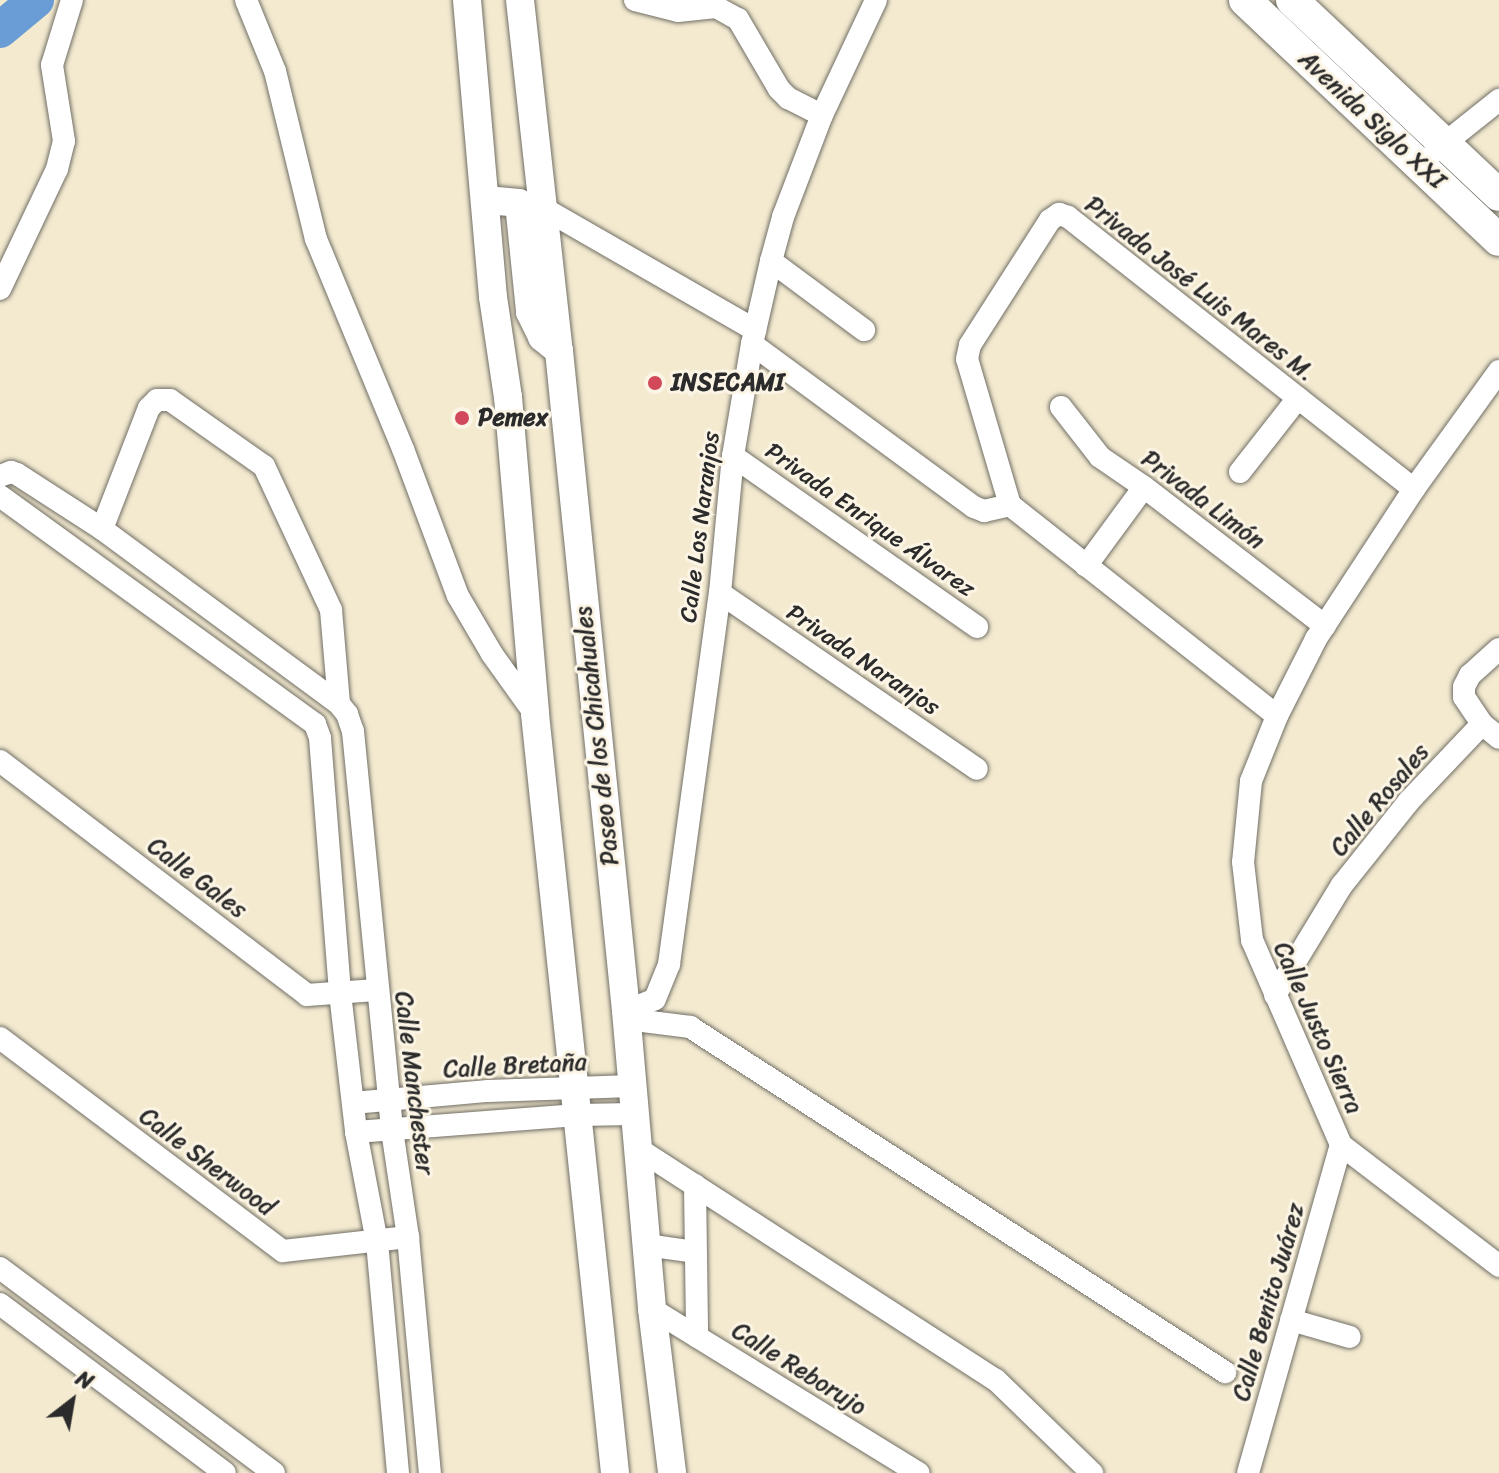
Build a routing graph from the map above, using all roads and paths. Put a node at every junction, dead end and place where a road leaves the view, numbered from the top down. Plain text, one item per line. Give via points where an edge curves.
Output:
1 (72, 0) edge
2 (246, 0) edge
3 (467, 0) edge
4 (520, 0) edge
5 (635, 0) edge
6 (876, 0) edge
7 (1245, 0) edge
8 (1292, 0) edge
9 (1499, 100) edge
10 (822, 115) junction
11 (1444, 145) junction
12 (1418, 164) junction
13 (1499, 195) edge
14 (486, 200) junction
15 (543, 208) junction
16 (1499, 240) edge
17 (771, 261) junction
18 (0, 289) edge
19 (864, 330) dead end
20 (753, 337) junction
21 (559, 351) junction
22 (1499, 371) edge
23 (1298, 398) junction
24 (1061, 407) dead end
25 (733, 456) junction
26 (1240, 472) dead end
27 (0, 476) edge
28 (1144, 487) junction
29 (1414, 489) junction
30 (0, 496) edge
31 (1010, 505) junction
32 (102, 529) junction
33 (1086, 566) junction
34 (720, 593) junction
35 (1325, 626) junction
36 (977, 627) dead end
37 (1499, 649) edge
38 (335, 654) junction
39 (297, 676) junction
40 (339, 704) junction
41 (535, 714) junction
42 (1277, 716) junction
43 (315, 724) junction
44 (1490, 731) edge
45 (0, 761) edge
46 (977, 769) dead end
47 (376, 990) junction
48 (340, 993) junction
49 (1275, 995) junction
50 (626, 1015) junction
51 (0, 1038) edge
52 (633, 1100) junction
53 (576, 1101) junction
54 (389, 1102) junction
55 (353, 1103) junction
56 (392, 1130) junction
57 (356, 1132) junction
58 (1341, 1145) junction
59 (637, 1148) junction
60 (695, 1185) junction
61 (408, 1237) junction
62 (377, 1242) junction
63 (646, 1245) junction
64 (695, 1252) junction
65 (1499, 1266) edge
66 (0, 1268) edge
67 (0, 1304) edge
68 (652, 1309) junction
69 (66, 1317) junction
70 (1291, 1320) junction
71 (697, 1337) junction
72 (1350, 1337) dead end
73 (49, 1338) junction
74 (1225, 1372) dead end
75 (225, 1473) edge
76 (274, 1473) edge
77 (398, 1473) edge
78 (430, 1473) edge
79 (615, 1473) edge
80 (672, 1473) edge
81 (919, 1473) edge
82 (1092, 1473) edge
83 (1248, 1473) edge

1 - 18 street via 52,65 64,141 57,169
2 - 41 street via 275,71 316,239 458,596
3 - 14 main road
4 - 15 main road, Paseo de los Chicahuales
5 - 10 street via 678,11 716,7 738,19 779,89
6 - 10 street, Calle Los Naranjos
7 - 12 highway, Avenida Siglo XXI
8 - 11 highway, Avenida Siglo XXI
9 - 11 street
10 - 17 street, Calle Los Naranjos
11 - 12 street
11 - 13 highway, Avenida Siglo XXI
12 - 16 highway, Avenida Siglo XXI
14 - 21 main road via 519,203 530,312 542,337
14 - 41 main road
15 - 20 street
15 - 21 main road, Paseo de los Chicahuales
17 - 19 street
17 - 20 street, Calle Los Naranjos
20 - 25 street, Calle Los Naranjos
20 - 31 street via 984,511
21 - 50 main road, Paseo de los Chicahuales
22 - 29 street, Calle Justo Sierra
23 - 26 street
23 - 29 street, Privada José Luis Mares M.
23 - 31 street, Privada José Luis Mares M. via 1059,214 1050,220 978,332 967,359
24 - 28 street, Privada Limón via 1089,447
25 - 34 street, Calle Los Naranjos
25 - 36 street, Privada Enrique Álvarez
27 - 32 street via 17,474
28 - 33 street
28 - 35 street, Privada Limón
29 - 35 street, Calle Justo Sierra
30 - 43 street
31 - 33 street
32 - 38 street, Calle Manchester via 149,408 157,400 170,400 264,466 331,610
32 - 39 street
33 - 42 street
34 - 46 street, Privada Naranjos
34 - 50 street, Calle Los Naranjos via 669,964 655,999
35 - 42 street, Calle Justo Sierra
37 - 44 street, Calle Rosales via 1464,687 1464,697
38 - 39 street
38 - 40 street, Calle Manchester
39 - 40 street
40 - 43 street
40 - 47 street, Calle Manchester via 353,731
41 - 53 main road
42 - 49 street, Calle Justo Sierra via 1251,781 1243,862 1252,940
43 - 48 street
44 - 49 street, Calle Rosales via 1409,801 1342,885
45 - 48 street, Calle Gales via 307,995
47 - 48 street, Calle Gales
47 - 54 street, Calle Manchester
48 - 55 street
49 - 58 street, Calle Justo Sierra
50 - 52 main road, Paseo de los Chicahuales
50 - 74 street via 690,1027
51 - 62 street, Calle Sherwood via 283,1251
52 - 53 street, Calle Bretaña
52 - 59 main road, Paseo de los Chicahuales
53 - 54 street, Calle Bretaña via 488,1091
53 - 56 street, Calle Bretaña
53 - 79 main road
54 - 55 street, Calle Bretaña
54 - 56 street, Calle Manchester
55 - 57 street
56 - 57 street, Calle Bretaña
56 - 61 street, Calle Manchester
57 - 62 street
58 - 65 street, Calle Justo Sierra
58 - 70 street, Calle Benito Juárez
59 - 60 street
59 - 63 main road, Paseo de los Chicahuales
60 - 64 street
60 - 82 street via 996,1380
61 - 62 street, Calle Sherwood
61 - 78 street, Calle Manchester
62 - 77 street
63 - 64 street
63 - 68 main road, Paseo de los Chicahuales
64 - 71 street
66 - 69 street
67 - 73 street
68 - 71 street, Calle Reborujo
68 - 80 main road, Paseo de los Chicahuales
69 - 73 street
69 - 76 street
70 - 72 street
70 - 83 street, Calle Benito Juárez
71 - 81 street, Calle Reborujo
73 - 75 street

